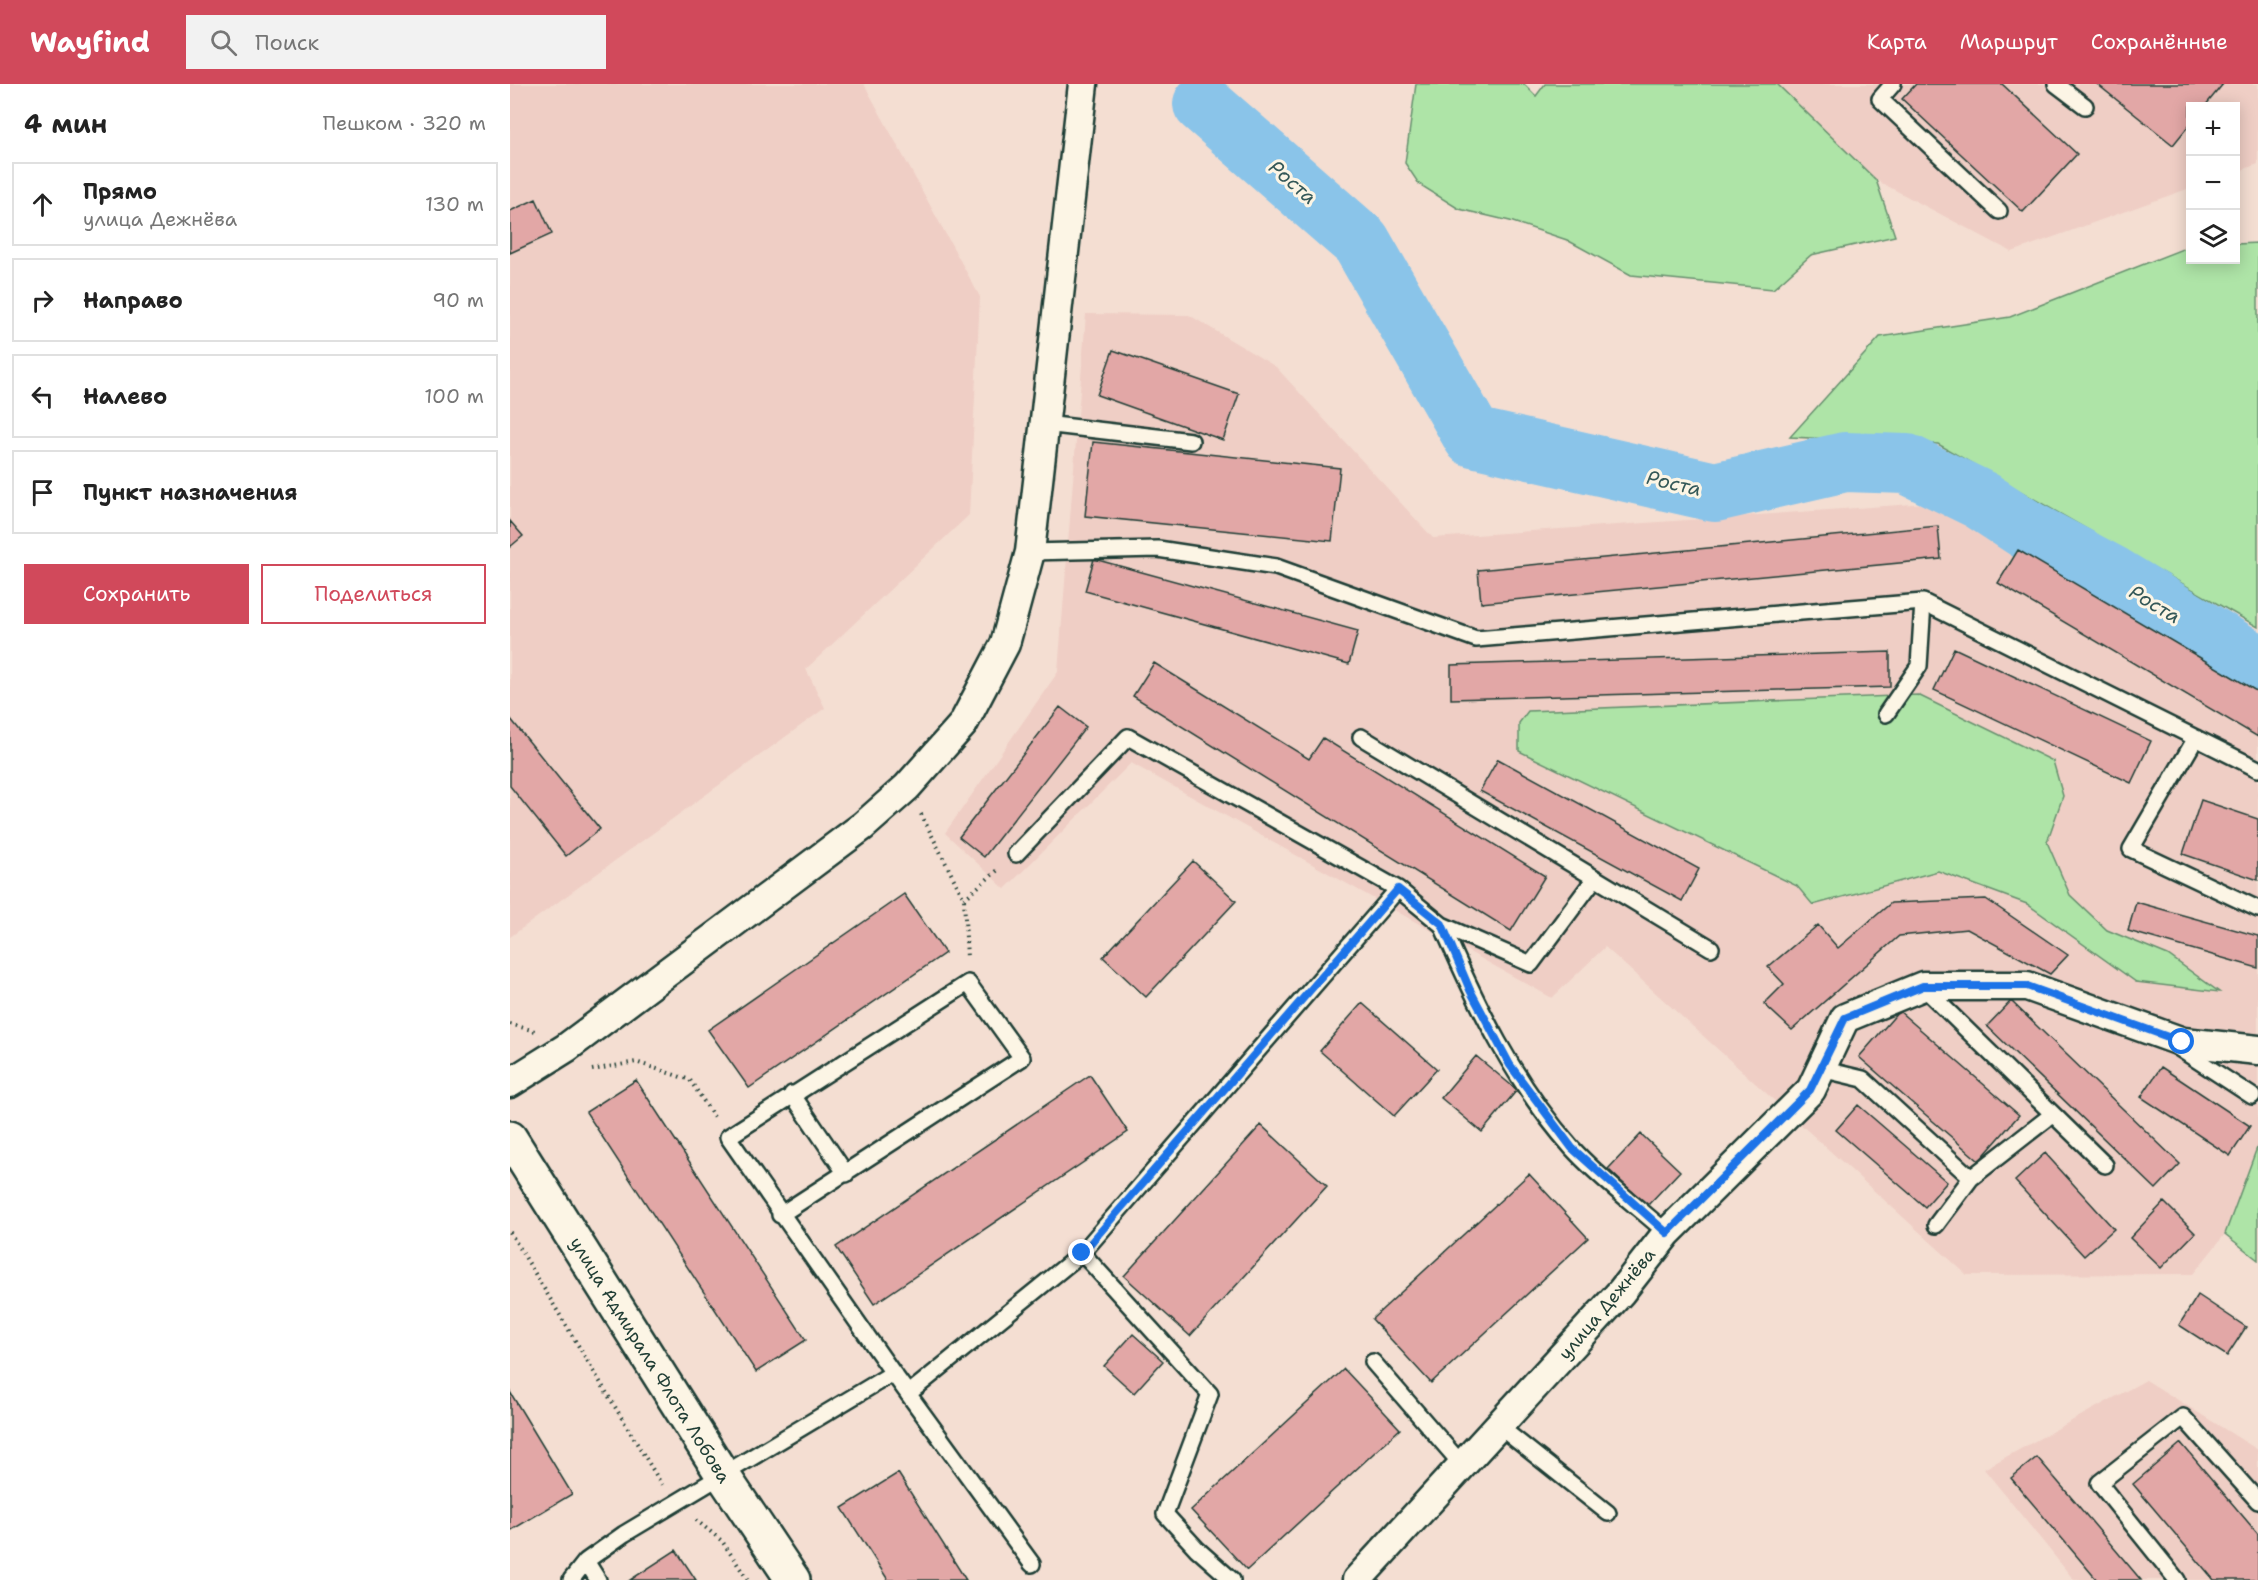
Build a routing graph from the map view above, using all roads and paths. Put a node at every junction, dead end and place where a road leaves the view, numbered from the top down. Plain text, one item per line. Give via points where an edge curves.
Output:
1 (1083, 84) edge
2 (1893, 84) edge
3 (2056, 84) edge
4 (2085, 106) dead end
5 (1999, 211) dead end
6 (1045, 424) junction
7 (1191, 441) dead end
8 (1030, 552) junction
9 (1923, 602) junction
10 (1886, 714) dead end
11 (1361, 737) dead end
12 (2196, 738) junction
13 (2258, 769) edge
14 (907, 787) junction
15 (1016, 854) joint
16 (1595, 878) junction
17 (1398, 889) junction
18 (964, 899) junction
19 (2258, 909) edge
20 (1442, 924) junction
21 (1711, 948) dead end
22 (968, 983) junction
23 (1923, 986) junction
24 (510, 1024) edge
25 (2154, 1032) junction
26 (566, 1048) junction
27 (2258, 1050) edge
28 (1821, 1069) junction
29 (510, 1083) edge
30 (792, 1094) junction
31 (2252, 1096) dead end
32 (2053, 1114) junction
33 (728, 1137) junction
34 (510, 1138) edge
35 (2105, 1165) dead end
36 (846, 1174) junction
37 (1971, 1178) junction
38 (780, 1215) junction
39 (1936, 1225) dead end
40 (510, 1232) edge
41 (1667, 1233) junction
42 (1082, 1253) junction
43 (1373, 1362) dead end
44 (893, 1373) junction
45 (908, 1394) junction
46 (1500, 1427) junction
47 (1463, 1466) junction
48 (722, 1474) junction
49 (2258, 1501) edge
50 (674, 1503) junction
51 (1608, 1513) dead end
52 (586, 1561) junction
53 (1032, 1564) dead end
54 (571, 1580) edge
55 (598, 1580) edge
56 (748, 1580) edge
57 (794, 1580) edge
58 (1232, 1580) edge
59 (1357, 1580) edge
60 (2177, 1580) edge

1 - 6 street
2 - 5 lane via 1880,99
3 - 4 lane
6 - 7 lane
6 - 8 street
8 - 9 lane via 1158,549 1276,567 1476,639
8 - 14 street via 1005,644 963,724
9 - 10 lane via 1919,666
9 - 12 lane
11 - 16 lane
12 - 13 lane
12 - 19 lane via 2131,849
14 - 18 path
14 - 26 street via 863,826
15 - 17 lane via 1128,737
15 - 18 path
16 - 20 lane via 1531,964
16 - 21 lane
17 - 20 lane
17 - 42 lane
18 - 22 path
20 - 41 lane via 1470,990 1510,1065 1572,1148
22 - 30 lane
22 - 36 lane via 1022,1058
23 - 25 street, улица Дежнёва via 2027,986
23 - 28 street, улица Дежнёва via 1845,1018
23 - 32 lane
24 - 26 path via 544,1033
25 - 27 street, улица Дежнёва via 2182,1042
25 - 31 lane
26 - 29 street
26 - 33 path via 591,1070 636,1062 690,1080
28 - 37 lane via 1863,1079
28 - 41 street, улица Дежнёва via 1810,1090
30 - 33 lane
30 - 36 lane
32 - 35 lane
32 - 37 lane
33 - 38 lane
34 - 48 street, улица Адмирала Флота Лобова
36 - 38 lane
37 - 39 lane
38 - 44 lane
40 - 50 path
41 - 46 street, улица Дежнёва via 1621,1292
42 - 45 lane
42 - 58 lane via 1210,1394 1166,1514
43 - 47 lane
44 - 45 lane
44 - 48 lane
45 - 53 lane
46 - 47 street, улица Дежнёва
46 - 51 lane
47 - 59 street, улица Дежнёва
48 - 50 lane
48 - 57 street, улица Адмирала Флота Лобова
49 - 60 lane via 2183,1417 2099,1483
50 - 52 lane
50 - 56 path via 722,1541
52 - 54 lane
52 - 55 lane

